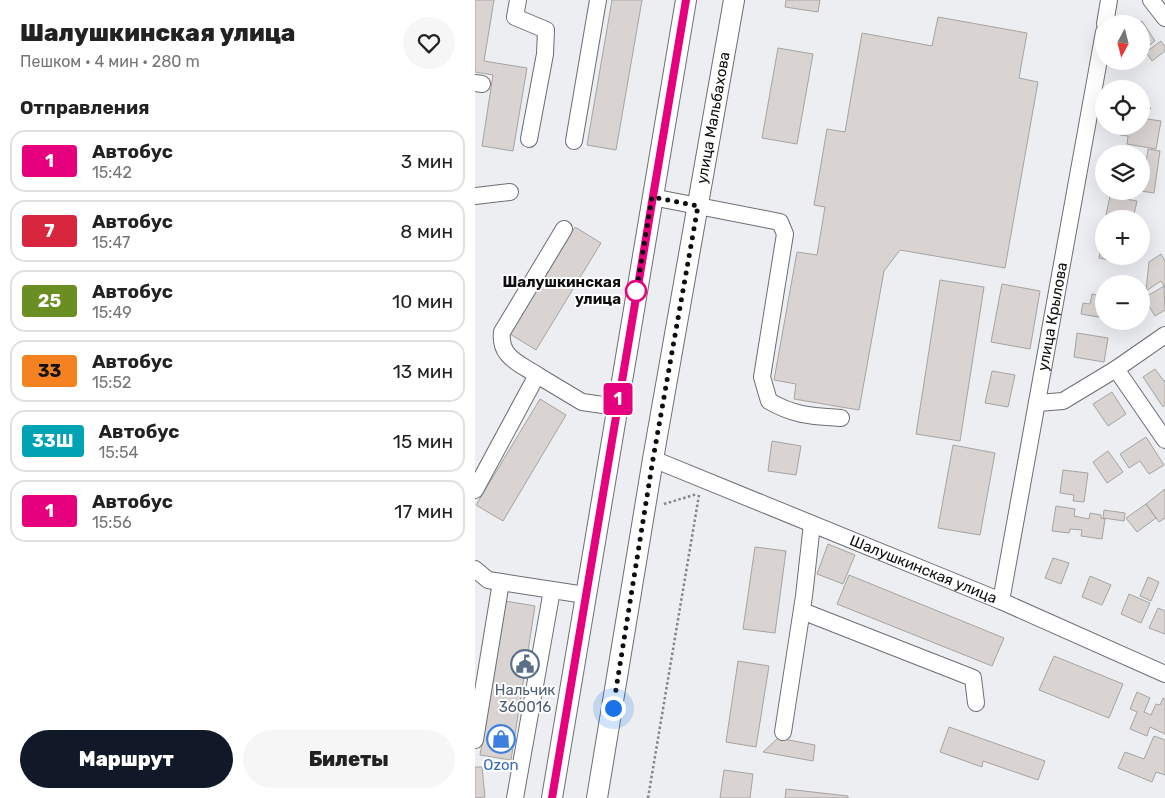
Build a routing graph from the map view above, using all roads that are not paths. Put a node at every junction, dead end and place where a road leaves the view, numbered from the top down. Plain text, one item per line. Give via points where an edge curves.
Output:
1 (518, 0) edge
2 (598, 0) edge
3 (686, 0) edge
4 (734, 0) edge
5 (1109, 0) edge
6 (1151, 0) edge
7 (1106, 15) edge
8 (1165, 18) edge
9 (1097, 70) edge
10 (529, 139) dead end
11 (574, 141) dead end
12 (511, 192) dead end
13 (475, 196) edge
14 (652, 197) junction
15 (698, 206) junction
16 (564, 229) dead end
17 (1165, 335) edge
18 (1116, 369) junction
19 (537, 375) junction
20 (1037, 403) junction
21 (617, 407) junction
22 (841, 418) dead end
23 (1163, 434) edge
24 (653, 459) junction
25 (475, 490) edge
26 (812, 524) junction
27 (475, 569) edge
28 (501, 582) junction
29 (552, 590) junction
30 (585, 595) junction
31 (1001, 601) junction
32 (802, 611) junction
33 (1165, 674) edge
34 (976, 703) dead end
35 (783, 732) dead end
36 (475, 740) edge
37 (515, 798) edge
38 (552, 798) edge
39 (597, 798) edge

1 - 10 street via 515,17 546,30 545,54
2 - 11 street
3 - 14 main road
4 - 15 main road, улица Мальбахова
5 - 7 street
6 - 8 street
9 - 20 street, улица Крылова
12 - 13 street
14 - 15 street
14 - 21 main road
15 - 22 street via 780,222 785,234 762,377 769,401 802,415
15 - 24 main road, улица Мальбахова
16 - 19 street via 502,332 505,354
17 - 18 street
18 - 20 street via 1063,401
18 - 23 street
19 - 21 street via 582,402
19 - 25 street
20 - 31 street, улица Крылова
21 - 30 main road
24 - 26 street, Шалушкинская улица
24 - 39 main road, улица Мальбахова
26 - 31 street, Шалушкинская улица
26 - 32 street
27 - 28 street via 488,580
28 - 29 street
28 - 36 street
29 - 30 street
29 - 37 street
30 - 38 main road
31 - 33 street, Шалушкинская улица
32 - 34 street via 973,678
32 - 35 street

